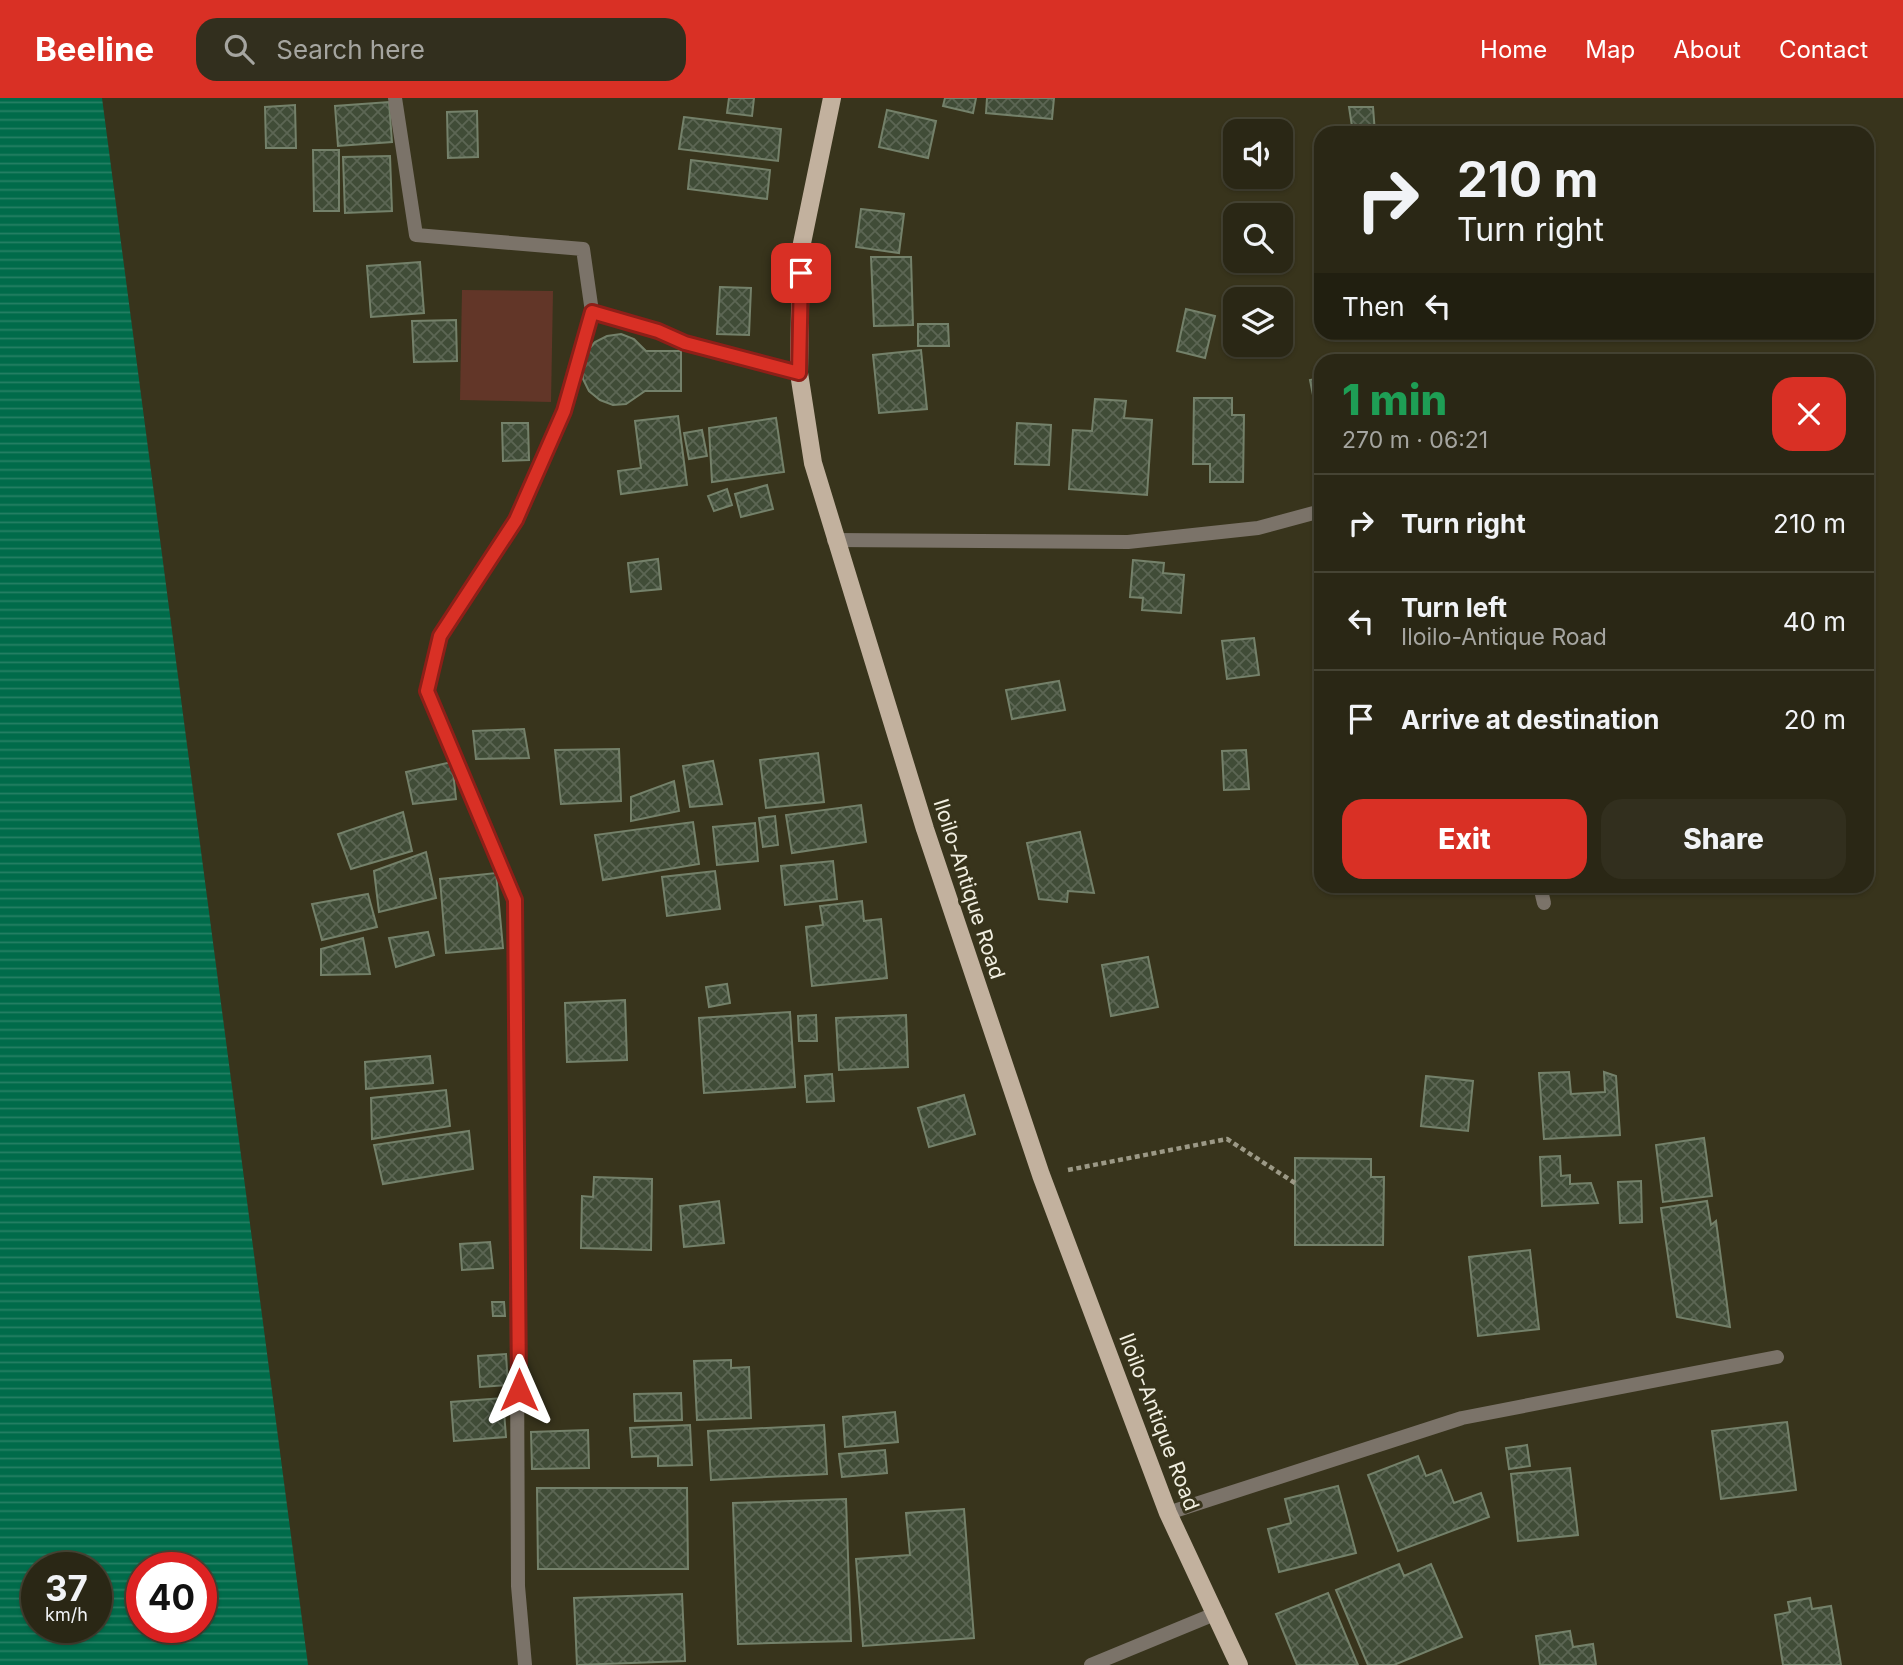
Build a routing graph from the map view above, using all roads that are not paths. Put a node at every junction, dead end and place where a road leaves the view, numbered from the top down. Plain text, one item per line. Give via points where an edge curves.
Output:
1 (395, 98) edge
2 (832, 98) edge
3 (592, 312) junction
4 (799, 373) junction
5 (1314, 513) edge
6 (834, 540) junction
7 (1542, 893) edge
8 (1544, 903) dead end
9 (1777, 1357) dead end
10 (1168, 1513) junction
11 (1217, 1613) junction
12 (525, 1665) edge
13 (1091, 1665) edge
14 (1239, 1665) edge

1 - 3 street via 416,235 583,249
2 - 4 main road, Iloilo-Antique Road via 801,248
3 - 4 street
3 - 12 street via 564,411 516,520 440,636 427,691 515,900 518,1573
4 - 6 main road, Iloilo-Antique Road via 813,463
5 - 6 street via 1258,528 1128,542
6 - 10 main road, Iloilo-Antique Road via 1041,1175
7 - 8 street
9 - 10 street via 1462,1418
10 - 11 main road, Iloilo-Antique Road
11 - 13 street
11 - 14 main road, Iloilo-Antique Road

